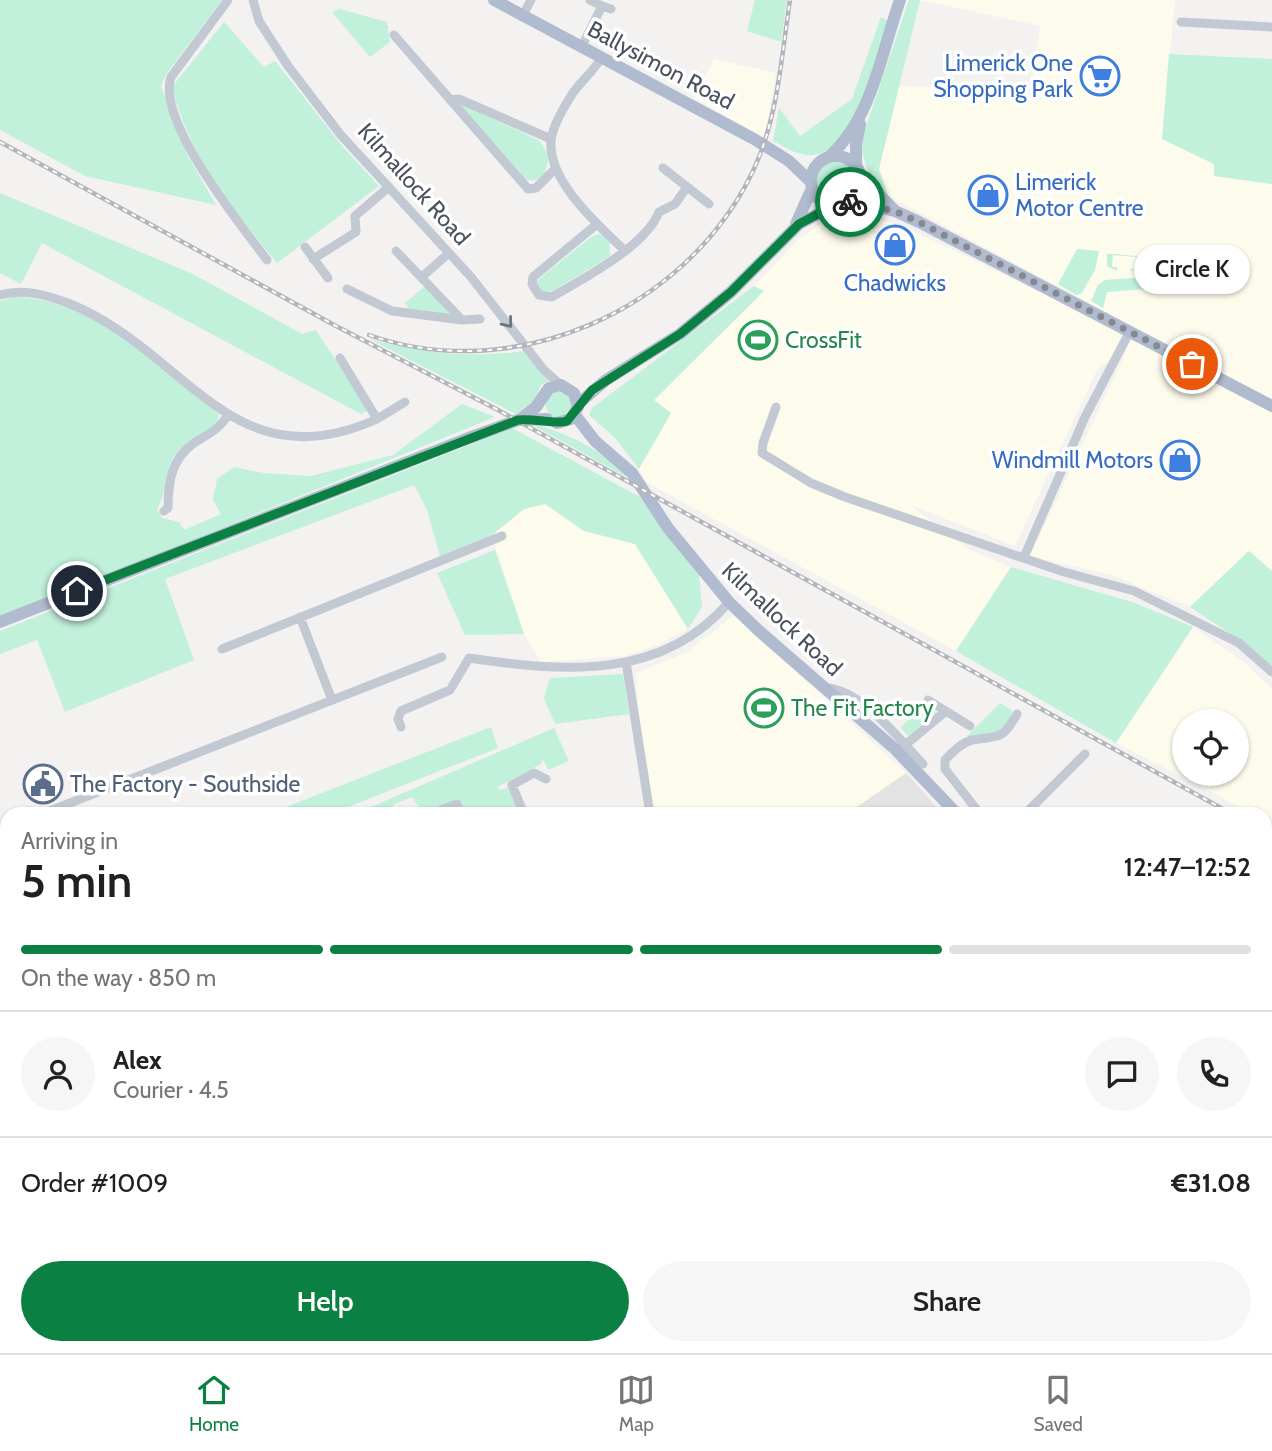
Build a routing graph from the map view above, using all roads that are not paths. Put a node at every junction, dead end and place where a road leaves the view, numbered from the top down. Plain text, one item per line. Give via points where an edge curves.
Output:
1 (228, 0) edge
2 (253, 0) edge
3 (494, 0) edge
4 (531, 0) edge
5 (590, 0) edge
6 (900, 0) edge
7 (523, 15) junction
8 (1181, 22) dead end
9 (1272, 27) edge
10 (394, 35) dead end
11 (582, 46) junction
12 (601, 58) junction
13 (450, 100) junction
14 (862, 113) junction
15 (551, 139) junction
16 (771, 148) junction
17 (825, 159) junction
18 (663, 168) dead end
19 (554, 170) junction
20 (859, 171) junction
21 (811, 185) junction
22 (389, 187) junction
23 (687, 187) junction
24 (852, 201) junction
25 (709, 204) dead end
26 (833, 206) junction
27 (895, 211) junction
28 (597, 224) junction
29 (792, 230) junction
30 (305, 247) dead end
31 (624, 250) junction
32 (396, 251) dead end
33 (449, 253) junction
34 (267, 260) dead end
35 (313, 260) junction
36 (423, 276) junction
37 (328, 278) dead end
38 (347, 289) dead end
39 (0, 295) edge
40 (480, 319) dead end
41 (462, 320) junction
42 (1130, 331) junction
43 (340, 358) dead end
44 (606, 380) junction
45 (564, 387) junction
46 (540, 400) junction
47 (405, 402) dead end
48 (1272, 406) edge
49 (776, 407) dead end
50 (576, 410) junction
51 (228, 415) junction
52 (377, 419) junction
53 (518, 420) junction
54 (552, 421) junction
55 (595, 441) junction
56 (164, 510) dead end
57 (502, 536) dead end
58 (1024, 558) junction
59 (729, 601) junction
60 (300, 617) junction
61 (0, 622) edge
62 (222, 649) dead end
63 (442, 657) dead end
64 (626, 662) junction
65 (1272, 672) edge
66 (332, 700) junction
67 (928, 700) dead end
68 (945, 712) junction
69 (1017, 714) dead end
70 (868, 717) junction
71 (970, 726) dead end
72 (401, 727) dead end
73 (905, 745) junction
74 (1085, 754) dead end
75 (923, 764) dead end
76 (547, 779) dead end
77 (60, 807) edge
78 (521, 807) edge
79 (649, 807) edge
80 (951, 807) edge
81 (975, 807) edge
82 (1032, 807) edge

1 - 34 street via 171,77 168,89 194,156
2 - 22 street, Kilmallock Road via 259,21 302,85
3 - 7 main road, Ballysimon Road
4 - 7 street
5 - 11 street via 607,7
6 - 14 main road
7 - 11 main road, Ballysimon Road
8 - 9 street
10 - 13 street
11 - 12 main road, Ballysimon Road
12 - 15 street via 573,92
12 - 16 main road, Ballysimon Road
13 - 15 street via 459,99
13 - 19 street via 528,189 536,188
14 - 17 main road via 846,140
14 - 20 main road via 856,144
15 - 19 street
16 - 17 main road, Ballysimon Road via 802,160
16 - 21 main road, Ballysimon Road
17 - 20 main road via 845,157
17 - 21 main road via 813,171
18 - 23 street
19 - 28 street
20 - 24 main road via 859,193
20 - 27 main road
21 - 26 main road via 818,199
21 - 29 main road
22 - 33 street, Kilmallock Road
22 - 35 street via 355,216 356,232
23 - 25 street
23 - 31 street via 675,204 659,212
24 - 26 main road
24 - 27 main road
26 - 29 main road
27 - 42 main road
28 - 31 street
28 - 31 street via 533,276 539,295 552,297
29 - 44 main road via 731,292 680,334
30 - 35 street
32 - 36 street
33 - 36 street
33 -> 45 street, Kilmallock Road via 544,370
35 - 37 street
36 - 41 street
38 - 41 street via 392,311
39 - 51 street via 42,295 88,312 143,347
40 - 41 street
42 - 48 main road
42 - 58 street via 1080,429
43 - 52 street
44 - 45 main road
44 - 50 main road
45 - 46 main road via 549,388
45 - 50 main road via 574,393
46 - 53 main road
46 - 54 main road via 540,409
47 - 52 street
49 - 58 street via 763,443 767,458 845,497
50 - 54 main road via 567,421
50 - 55 main road, Kilmallock Road
51 - 52 street via 266,432 312,439
51 - 56 street via 176,462 168,509
53 - 54 main road
53 - 61 main road
54 - 55 main road, Kilmallock Road
55 - 59 main road, Kilmallock Road via 632,473 668,528
57 - 60 street
58 - 65 street via 1134,591 1238,643
59 - 64 street via 691,637 659,655
59 - 70 main road, Kilmallock Road via 823,688
60 - 62 street
60 - 66 street
63 - 66 street
64 - 72 street via 540,669 469,658 450,690 401,711
64 - 79 street
66 - 77 street
67 - 68 street
68 - 71 street
68 - 73 street
69 - 81 street via 1001,735 969,741 945,760 945,769
70 - 73 street
70 - 80 main road, Kilmallock Road
73 - 75 street
74 - 82 street
76 - 78 street via 534,773 512,785

